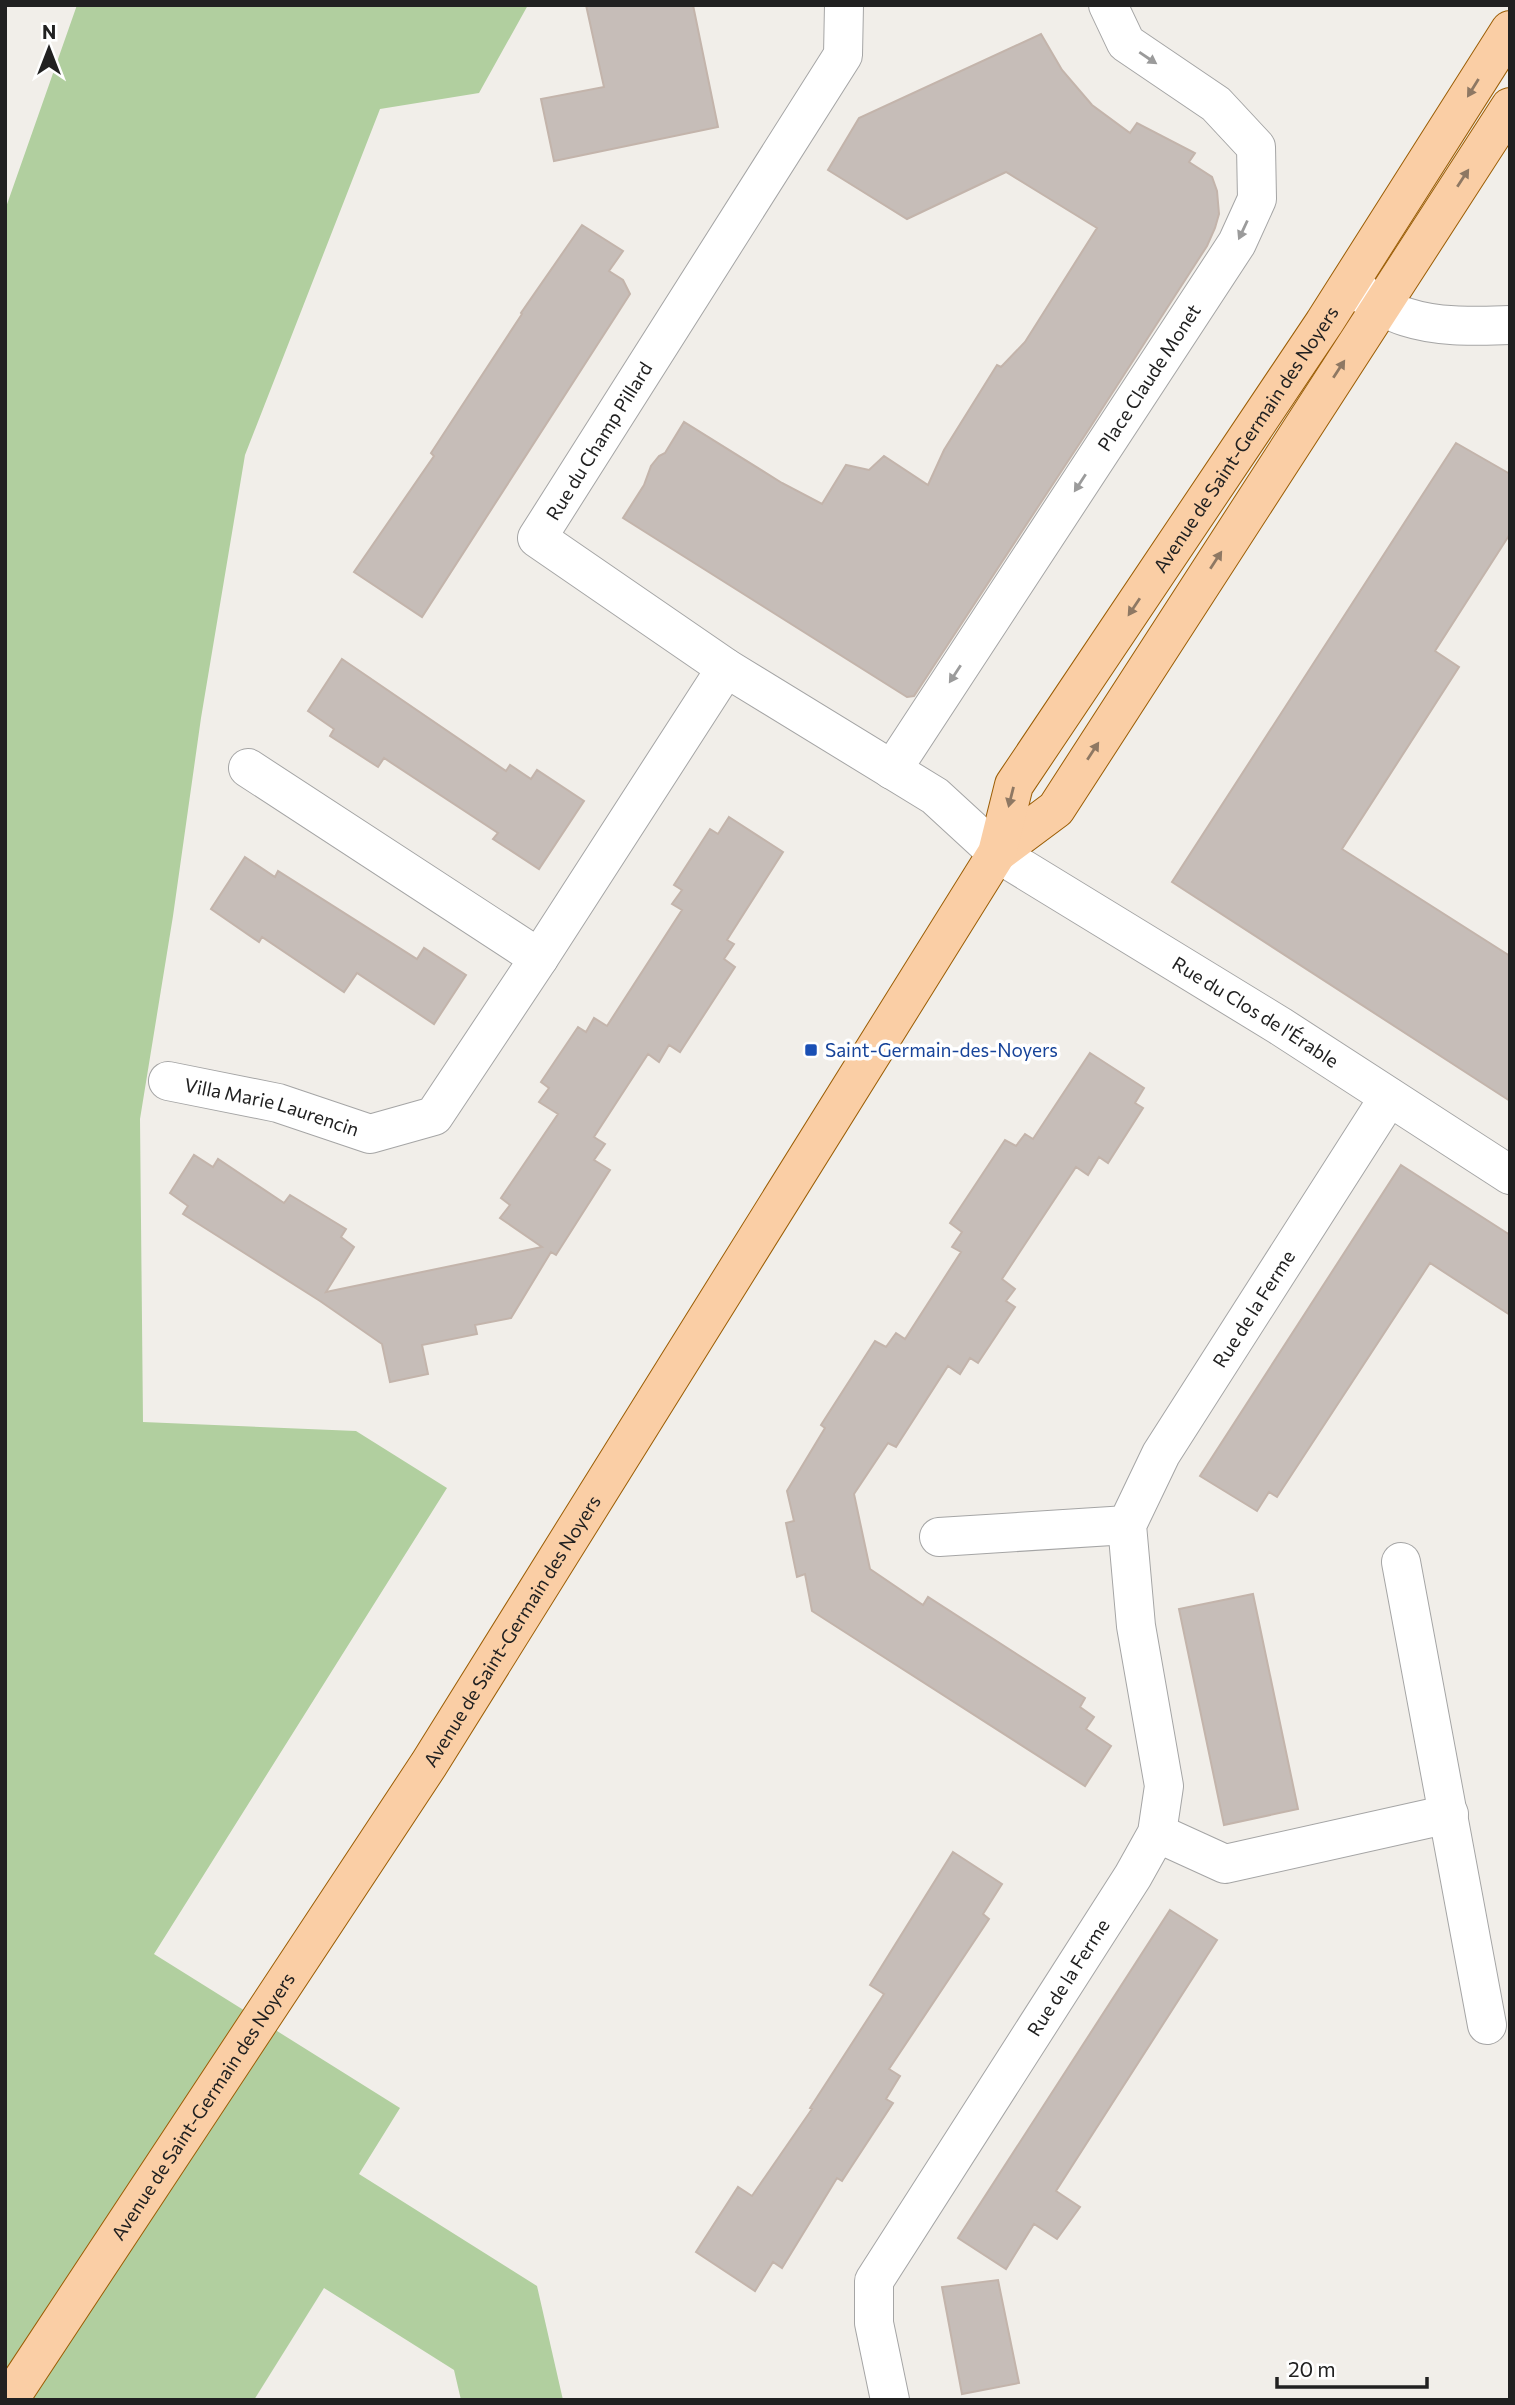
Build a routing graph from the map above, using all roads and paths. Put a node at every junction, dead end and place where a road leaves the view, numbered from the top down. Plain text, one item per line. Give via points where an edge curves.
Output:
1 (844, 5) edge
2 (1108, 5) edge
3 (1510, 30) edge
4 (1510, 107) edge
5 (1348, 285) junction
6 (1381, 304) junction
7 (1510, 325) edge
8 (726, 668) junction
9 (248, 768) dead end
10 (892, 770) junction
11 (998, 853) junction
12 (539, 958) junction
13 (167, 1081) dead end
14 (1389, 1097) junction
15 (1510, 1175) edge
16 (1127, 1525) junction
17 (939, 1537) dead end
18 (1401, 1562) dead end
19 (1448, 1814) junction
20 (1157, 1833) junction
21 (1487, 2025) dead end
22 (9, 2400) edge
23 (890, 2400) edge

1 - 8 street, Rue du Champ Pillard via 843,55 537,538
2 -> 10 street, Place Claude Monet via 1126,43 1216,104 1256,147 1257,200 1237,243
3 -> 5 main road, Avenue de Saint-Germain des Noyers
6 -> 4 main road, Avenue de Saint-Germain des Noyers
5 - 6 street
5 -> 11 main road, Avenue de Saint-Germain des Noyers via 1014,785
6 - 7 street via 1428,323
11 -> 6 main road, Avenue de Saint-Germain des Noyers via 1056,808
8 - 10 street, Rue du Champ Pillard
8 - 12 street, Villa Marie Laurencin
9 - 12 street
10 - 11 street, Rue du Champ Pillard via 936,796
11 - 14 street, Rue du Clos de l'Érable
11 - 22 main road, Avenue de Saint-Germain des Noyers via 429,1764
12 - 13 street, Villa Marie Laurencin via 434,1116 370,1134 278,1103
14 - 15 street, Rue du Clos de l'Érable
14 - 16 street, Rue de la Ferme via 1161,1454
16 - 17 street
16 - 20 street, Rue de la Ferme via 1136,1626 1164,1786
18 - 19 street
19 - 20 street via 1225,1864
19 - 21 street
20 - 23 street, Rue de la Ferme via 874,2281 874,2323

